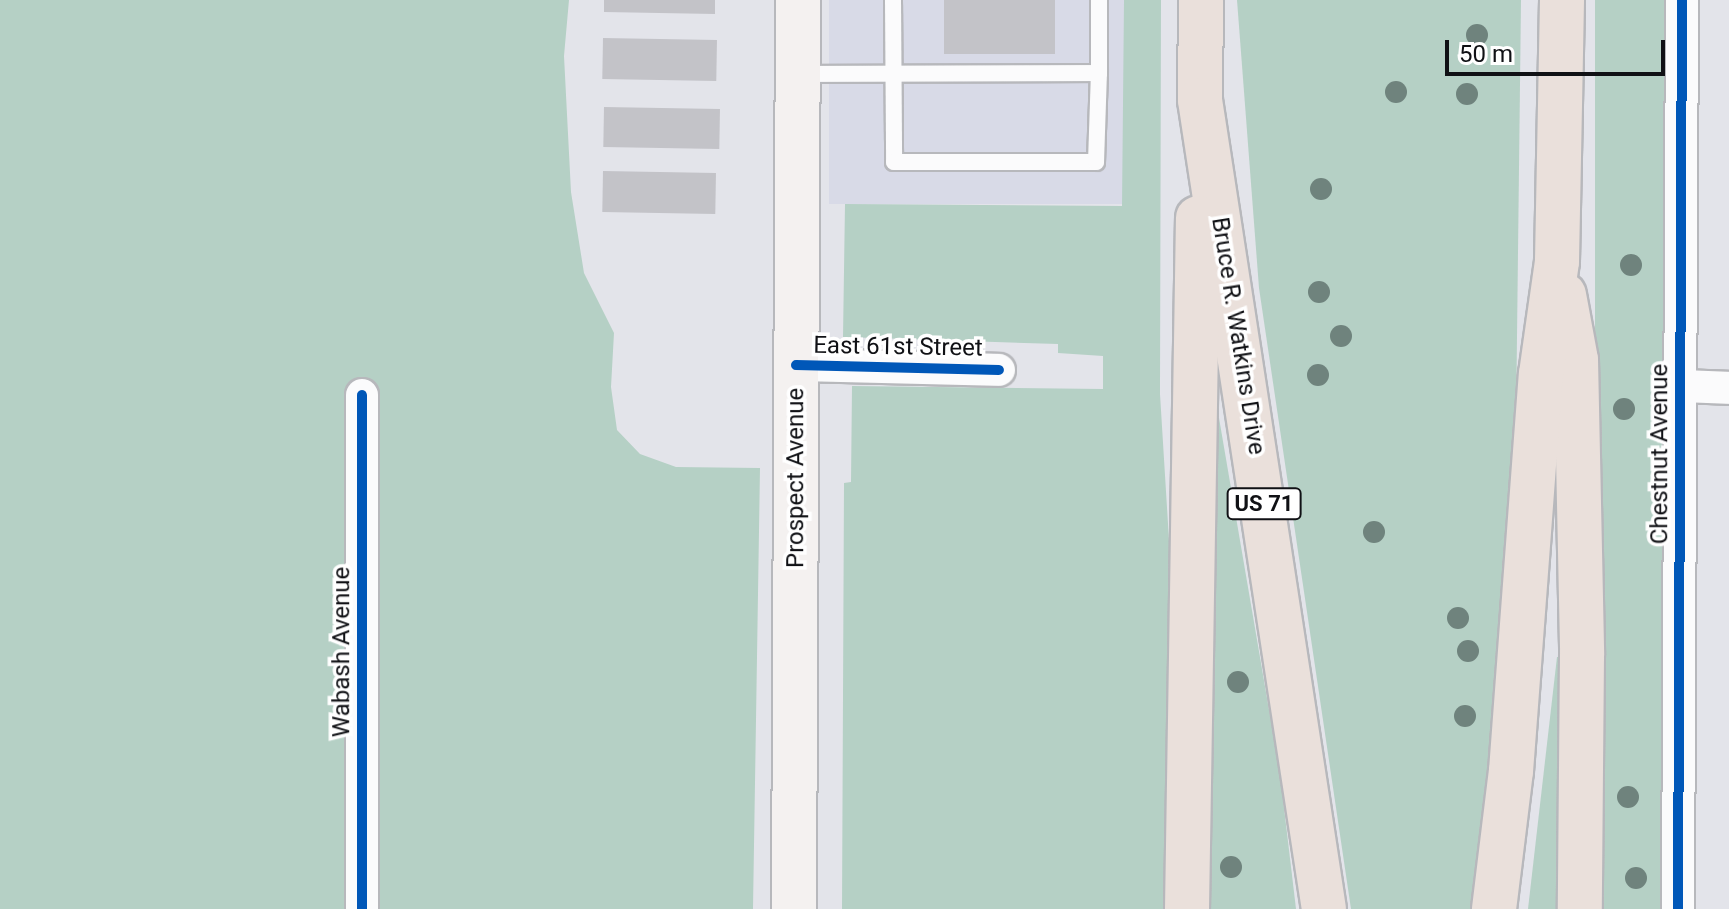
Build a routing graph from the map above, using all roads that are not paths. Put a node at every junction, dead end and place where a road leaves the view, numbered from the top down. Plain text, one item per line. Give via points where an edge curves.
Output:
1 (798, 0) edge
2 (893, 0) edge
3 (1099, 0) edge
4 (1201, 0) edge
5 (1562, 0) edge
6 (1682, 0) edge
7 (893, 73) junction
8 (1099, 73) junction
9 (798, 74) junction
10 (1200, 100) junction
11 (1557, 261) junction
12 (796, 365) junction
13 (999, 370) dead end
14 (1680, 386) junction
15 (1729, 388) edge
16 (362, 395) dead end
17 (362, 909) edge
18 (794, 909) edge
19 (1187, 909) edge
20 (1324, 909) edge
21 (1494, 909) edge
22 (1580, 909) edge
23 (1678, 909) edge

1 - 9 main road, Prospect Avenue
2 - 7 lane
3 - 8 lane
4 - 10 highway, Bruce R. Watkins Drive / US 71
5 - 11 highway
6 - 14 street, Chestnut Avenue
7 - 8 lane
7 - 8 lane via 894,162 1096,162
7 - 9 lane
9 - 12 main road, Prospect Avenue
10 - 19 highway
10 - 20 highway, Bruce R. Watkins Drive / US 71
11 - 21 highway via 1541,374 1511,771
11 - 22 highway via 1576,360
12 - 13 street, East 61st Street
12 - 18 main road, Prospect Avenue
14 - 15 street
14 - 23 street, Chestnut Avenue
16 - 17 street, Wabash Avenue

